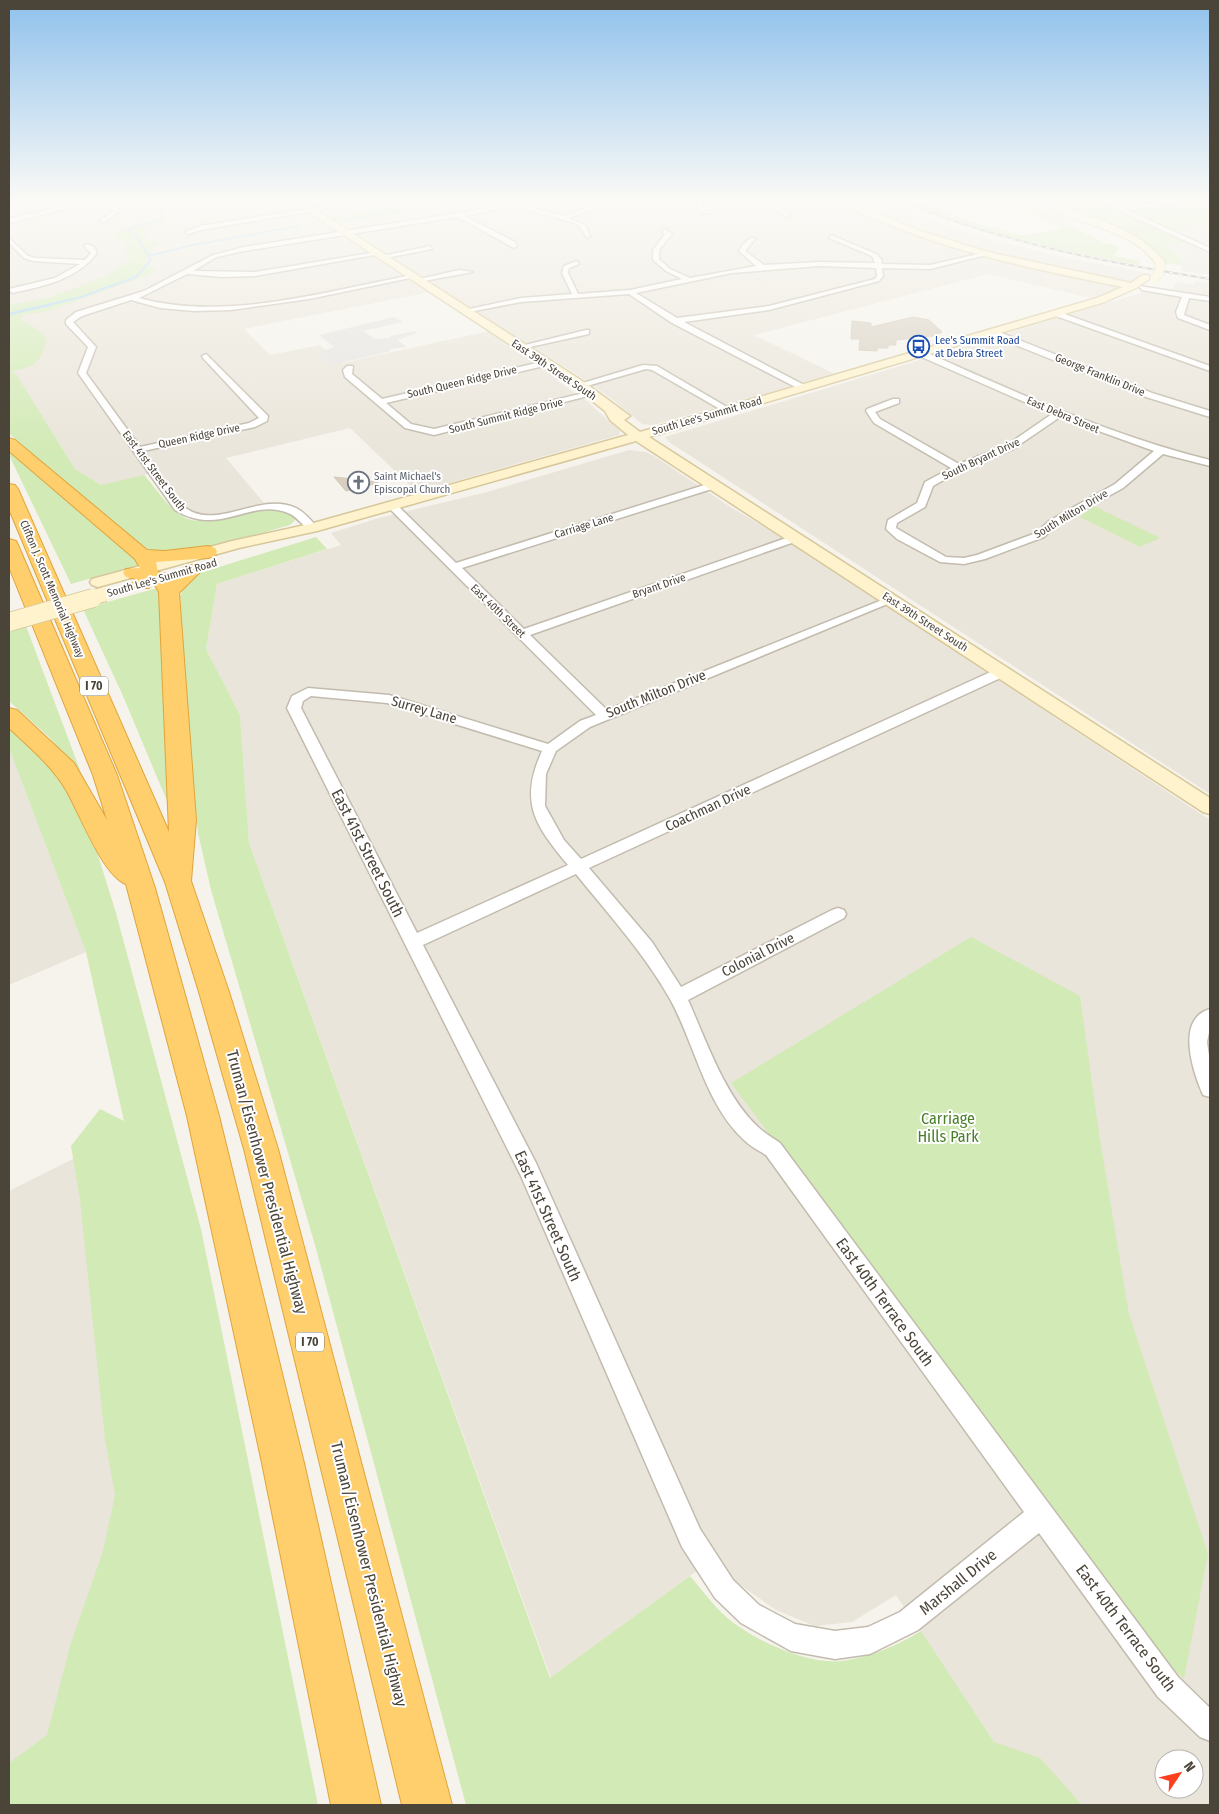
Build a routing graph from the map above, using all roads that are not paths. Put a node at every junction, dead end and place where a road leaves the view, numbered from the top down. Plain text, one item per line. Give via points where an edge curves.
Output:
1 (30, 286) edge
2 (162, 286) edge
3 (372, 286) edge
4 (425, 286) edge
5 (571, 286) edge
6 (665, 286) edge
7 (860, 286) edge
8 (1130, 286) edge
9 (1137, 287) junction
10 (12, 291) dead end
11 (630, 292) junction
12 (576, 296) junction
13 (1186, 296) junction
14 (132, 298) junction
15 (1210, 299) edge
16 (466, 312) junction
17 (1056, 313) junction
18 (676, 321) junction
19 (1210, 328) edge
20 (586, 332) dead end
21 (991, 332) junction
22 (521, 347) junction
23 (920, 353) junction
24 (206, 356) dead end
25 (545, 363) junction
26 (350, 368) dead end
27 (1210, 369) edge
28 (580, 385) junction
29 (803, 388) junction
30 (592, 394) junction
31 (896, 401) dead end
32 (380, 402) junction
33 (728, 410) junction
34 (1059, 414) junction
35 (1210, 414) edge
36 (640, 436) junction
37 (9, 443) edge
38 (137, 450) junction
39 (1160, 451) junction
40 (1210, 463) edge
41 (958, 468) junction
42 (714, 485) junction
43 (9, 489) edge
44 (392, 506) junction
45 (312, 528) junction
46 (891, 529) joint
47 (796, 538) junction
48 (9, 545) edge
49 (208, 552) joint
50 (454, 567) junction
51 (192, 569) joint
52 (149, 575) junction
53 (102, 588) junction
54 (891, 600) junction
55 (9, 608) edge
56 (9, 622) edge
57 (522, 634) junction
58 (1002, 672) junction
59 (297, 699) joint
60 (9, 715) edge
61 (604, 715) junction
62 (550, 749) junction
63 (1210, 807) edge
64 (579, 867) junction
65 (178, 882) junction
66 (141, 888) junction
67 (838, 914) dead end
68 (414, 942) junction
69 (678, 997) junction
70 (1210, 1016) edge
71 (1210, 1089) edge
72 (1041, 1515) junction
73 (870, 1640) joint
74 (1210, 1726) edge
75 (356, 1805) edge
76 (427, 1805) edge

1 - 10 street
2 - 14 street
3 - 14 street via 235,307 173,307
4 - 16 main road, East 39th Street South
5 - 12 street
6 - 11 street
7 - 18 street via 769,308
8 - 9 main road
9 - 13 street
9 - 17 main road, South Lee's Summit Road via 1116,298
11 - 12 street
11 - 18 street
12 - 16 street via 532,299
13 - 15 street
13 - 19 street via 1181,316
14 - 38 street, East 41st Street South via 72,318 69,322 92,346 82,373
16 - 22 main road, East 39th Street South
17 - 21 main road, South Lee's Summit Road
17 - 27 street
18 - 29 street
20 - 22 street
21 - 23 main road, South Lee's Summit Road
21 - 35 street, George Franklin Drive via 1149,395
22 - 25 main road, East 39th Street South
23 - 29 main road, South Lee's Summit Road
23 - 34 street, East Debra Street
24 - 38 street, Queen Ridge Drive via 264,416 261,421
25 - 28 main road, East 39th Street South
25 - 32 street, South Queen Ridge Drive
26 - 32 street via 348,375
28 - 30 main road, East 39th Street South
28 - 33 street via 646,367 661,371
29 - 33 main road, South Lee's Summit Road
30 - 32 street, South Summit Ridge Drive via 449,431 434,432 408,426
30 - 36 main road, East 39th Street South via 627,429
31 - 41 street via 870,411 877,421
33 - 36 main road, South Lee's Summit Road
34 - 39 street, East Debra Street
34 - 41 street, South Bryant Drive via 1010,447
36 - 42 main road, East 39th Street South
36 - 44 main road, South Lee's Summit Road
37 - 52 highway
38 - 45 street, East 41st Street South via 186,514 214,518 257,508 278,508 295,513
39 - 40 street, East Debra Street
39 - 46 street, South Milton Drive via 1119,486 1080,507 1040,535 981,557 964,561 944,560
41 - 46 street, South Bryant Drive via 929,484 921,505 892,522
42 - 47 main road, East 39th Street South
42 - 50 street, Carriage Lane
43 - 65 highway, Clifton J. Scott Memorial Highway / I 70
44 - 45 main road, South Lee's Summit Road
44 - 50 street, East 40th Street
45 - 49 main road, South Lee's Summit Road
45 - 51 main road, South Lee's Summit Road via 244,554
47 - 54 main road, East 39th Street South
47 - 57 street, Bryant Drive
48 - 66 highway, Clifton J. Scott Memorial Highway / I 70 via 105,774
49 - 52 highway via 165,557
50 - 57 street, East 40th Street
51 - 52 highway
52 - 53 main road, South Lee's Summit Road
52 - 65 highway via 184,820
53 - 55 main road, South Lee's Summit Road
53 - 56 main road, South Lee's Summit Road, bridge
54 - 58 main road, East 39th Street South
54 - 61 street, South Milton Drive
57 - 61 street, East 40th Street
58 - 63 main road, East 39th Street South
58 - 64 street, Coachman Drive
59 - 62 street, Surrey Lane via 308,692 389,699
59 - 68 street, East 41st Street South via 294,708
60 - 66 highway via 65,769 111,853
61 - 62 street, South Milton Drive via 584,724
62 - 64 street, South Milton Drive via 539,774 538,806 545,822
64 - 68 street, Coachman Drive
64 - 69 street, East 40th Terrace South via 646,948
65 - 76 highway, Truman/Eisenhower Presidential Highway / I 70 via 261,1150
66 - 75 highway, I 70 via 203,1116 283,1462
67 - 69 street, Colonial Drive
68 - 73 street, East 41st Street South via 529,1170 691,1538 719,1582 750,1614 791,1636 835,1645
69 - 72 street, East 40th Terrace South via 712,1074 732,1110 751,1134 773,1148
70 - 71 street via 1200,1027 1198,1039 1198,1052
72 - 73 street, Marshall Drive via 909,1621
72 - 74 street, East 40th Terrace South via 1168,1687

